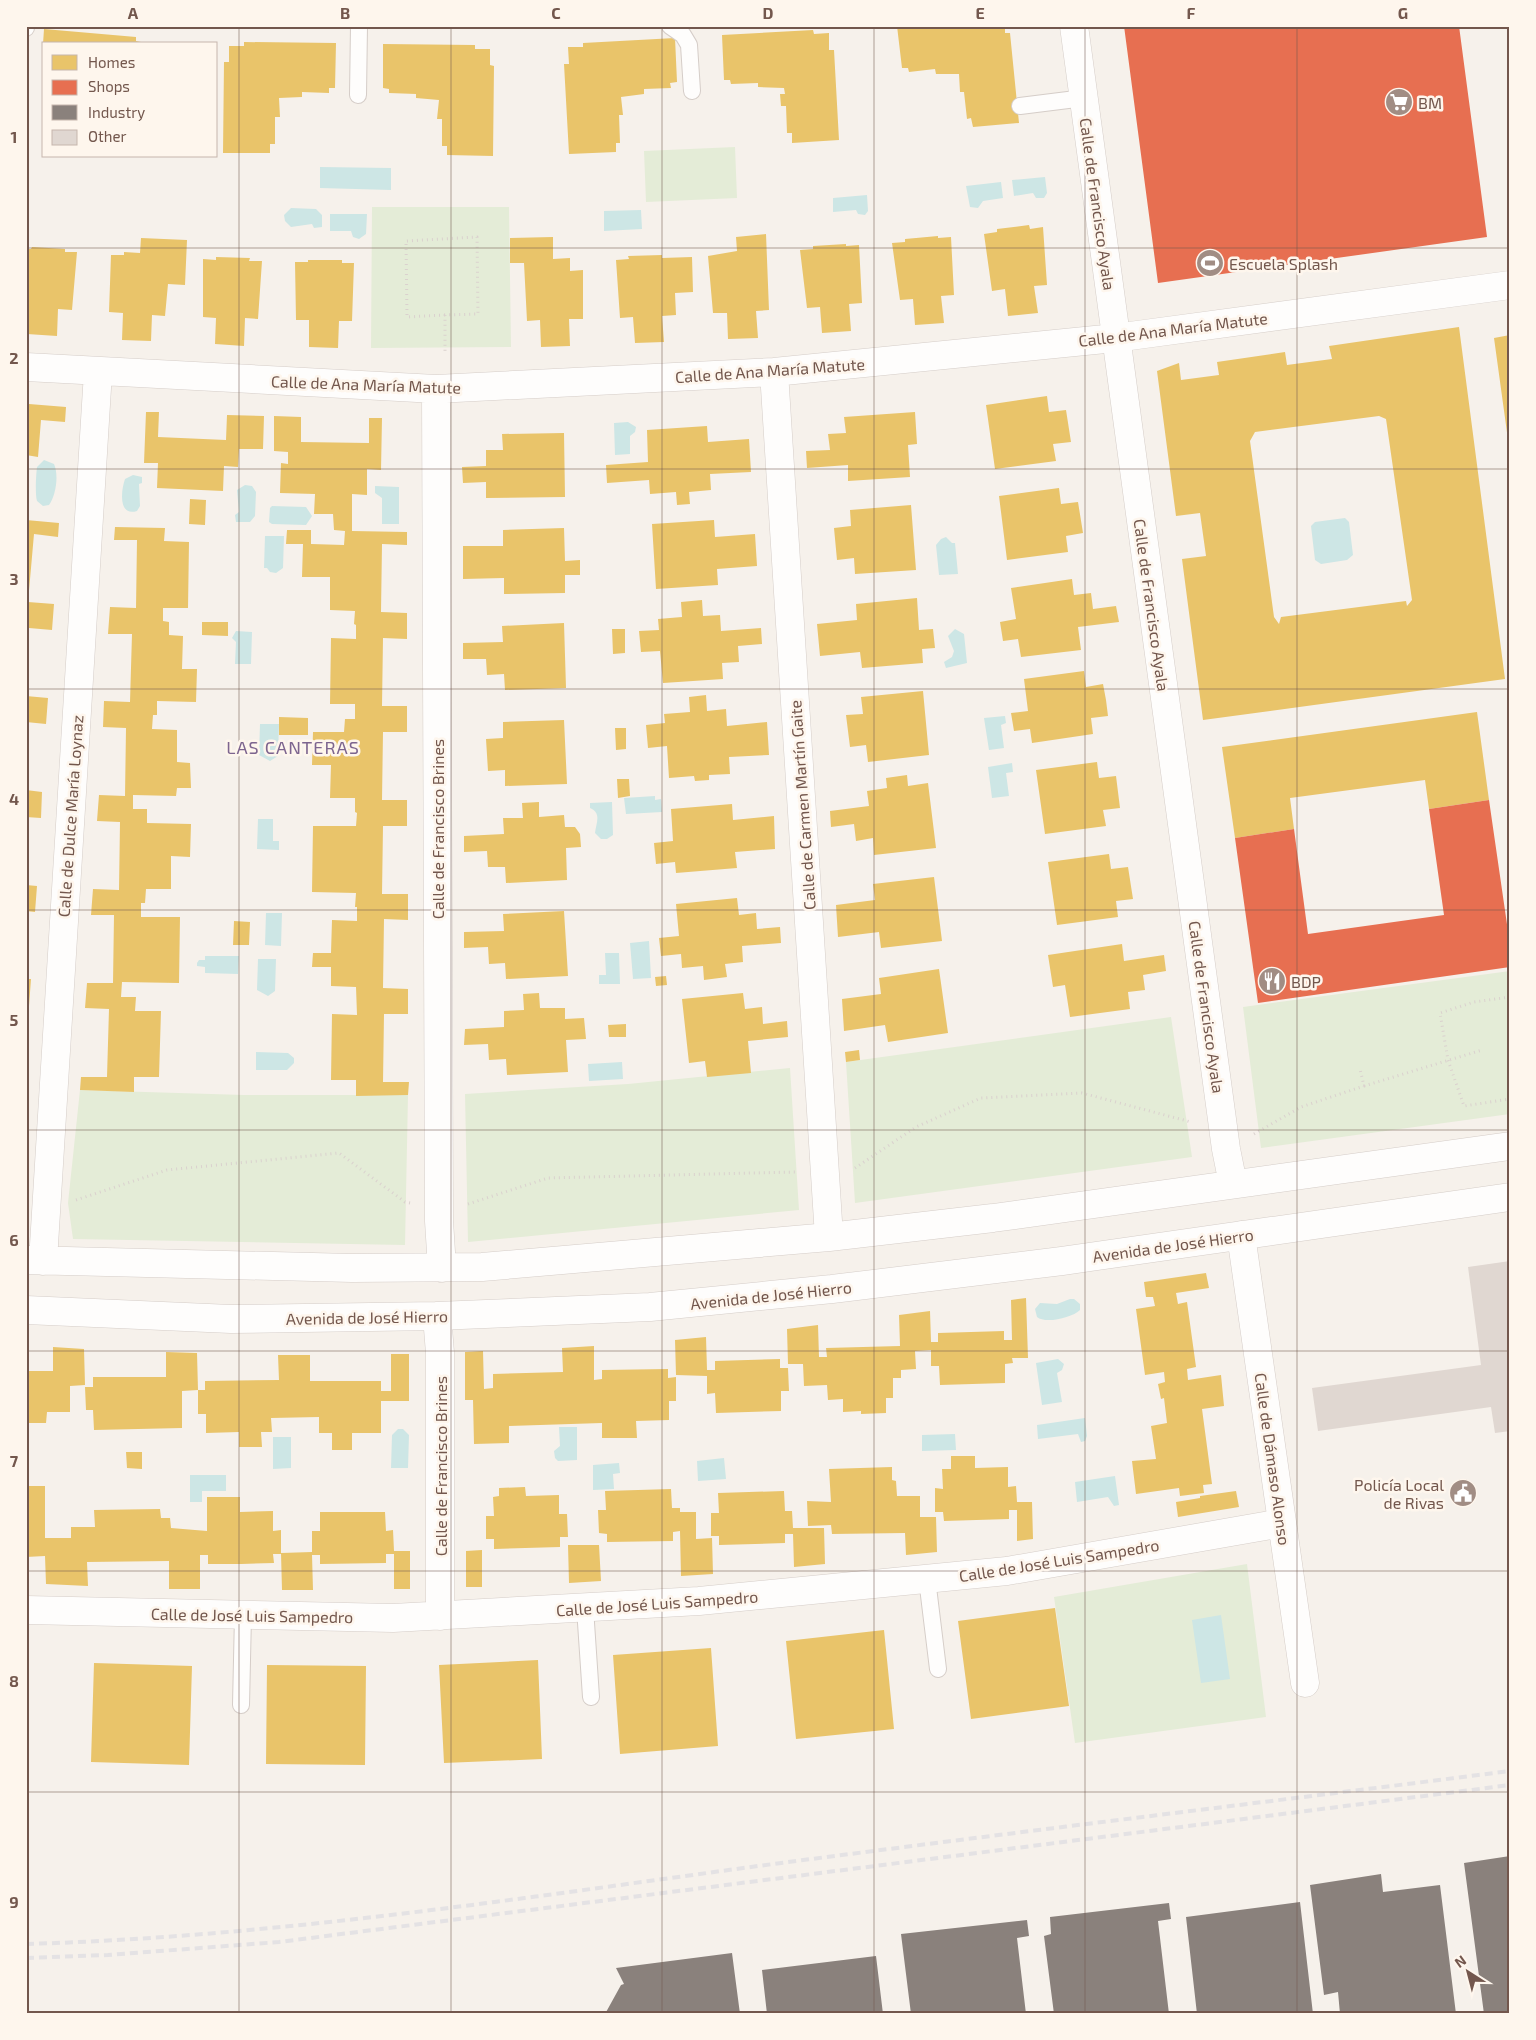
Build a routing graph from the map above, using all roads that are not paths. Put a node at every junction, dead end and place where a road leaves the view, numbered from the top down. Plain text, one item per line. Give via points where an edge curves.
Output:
1 (359, 26) edge
2 (670, 26) edge
3 (1074, 26) edge
4 (692, 91) dead end
5 (358, 95) dead end
6 (1084, 98) junction
7 (1020, 106) dead end
8 (1510, 285) edge
9 (1115, 338) junction
10 (26, 367) edge
11 (98, 372) junction
12 (774, 372) junction
13 (436, 389) junction
14 (1510, 1146) edge
15 (1233, 1184) junction
16 (1510, 1197) edge
17 (1241, 1235) junction
18 (829, 1237) junction
19 (35, 1261) edge
20 (442, 1268) junction
21 (26, 1310) edge
22 (438, 1316) junction
23 (1282, 1523) junction
24 (927, 1579) junction
25 (585, 1608) junction
26 (26, 1610) edge
27 (243, 1615) junction
28 (440, 1616) junction
29 (938, 1669) dead end
30 (1305, 1683) dead end
31 (591, 1697) dead end
32 (241, 1705) dead end

1 - 5 lane
2 - 4 lane via 683,35 688,45
3 - 6 street, Calle de Francisco Ayala
6 - 7 lane
6 - 9 street, Calle de Francisco Ayala
8 - 9 street, Calle de Ana María Matute
9 - 12 street, Calle de Ana María Matute
9 - 15 street, Calle de Francisco Ayala
10 - 11 street, Calle de Ana María Matute
11 - 13 street, Calle de Ana María Matute
11 - 19 street, Calle de Dulce María Loynaz
12 - 13 street, Calle de Ana María Matute
12 - 18 street, Calle de Carmen Martín Gaite
13 - 20 street, Calle de Francisco Brines via 439,1221
14 - 15 street
15 - 18 street
16 - 17 street, Avenida de José Hierro
17 - 22 street, Avenida de José Hierro via 832,1289 650,1307
17 - 23 street, Calle de Dámaso Alonso
18 - 20 street
19 - 20 street
21 - 22 street, Avenida de José Hierro via 230,1319
22 - 28 street, Calle de Francisco Brines
23 - 24 street, Calle de José Luis Sampedro via 1007,1571
23 - 30 street, Calle de Dámaso Alonso
24 - 25 street, Calle de José Luis Sampedro via 699,1601
24 - 29 lane
25 - 28 street, Calle de José Luis Sampedro
25 - 31 lane
26 - 27 street, Calle de José Luis Sampedro
27 - 28 street, Calle de José Luis Sampedro
27 - 32 lane

